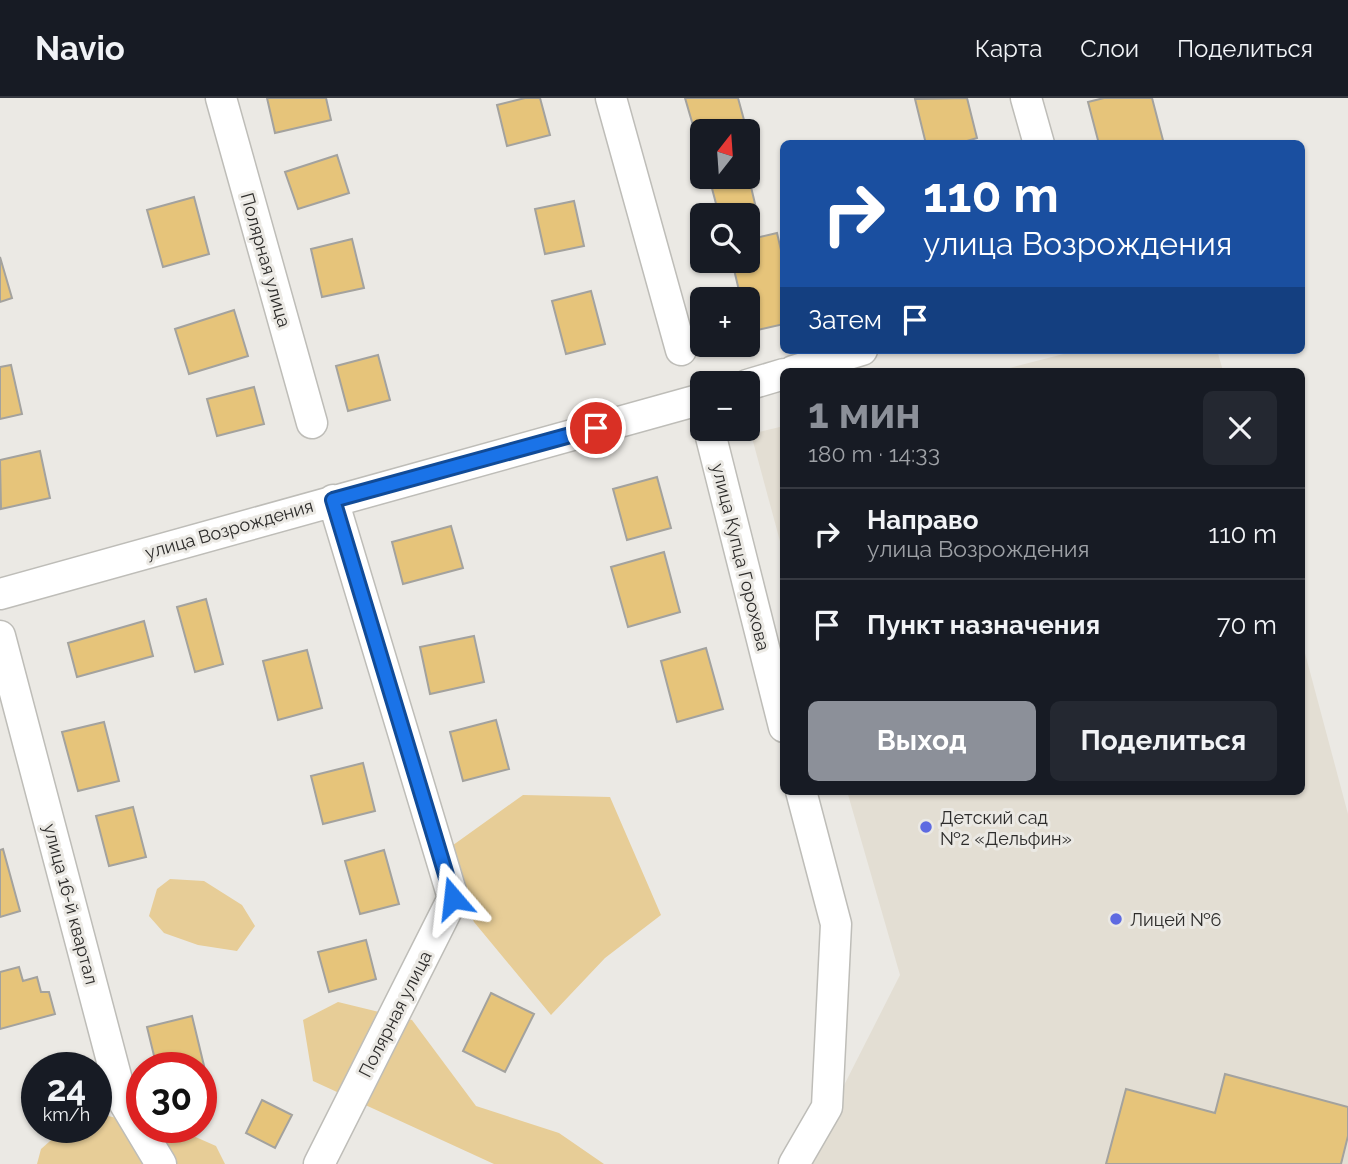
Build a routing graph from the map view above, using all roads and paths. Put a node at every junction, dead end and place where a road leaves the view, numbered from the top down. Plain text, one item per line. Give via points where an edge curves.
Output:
1 (221, 98) edge
2 (611, 98) edge
3 (1026, 98) edge
4 (1038, 140) edge
5 (681, 350) dead end
6 (849, 354) edge
7 (803, 368) edge
8 (780, 375) edge
9 (760, 381) edge
10 (690, 402) edge
11 (312, 423) dead end
12 (712, 441) edge
13 (333, 500) junction
14 (0, 594) edge
15 (0, 636) edge
16 (780, 711) edge
17 (802, 795) edge
18 (161, 1164) edge
19 (319, 1164) edge
20 (794, 1164) edge

1 - 11 street, Полярная улица
2 - 5 street
3 - 4 street
6 - 7 street
8 - 9 street
10 - 13 street, улица Возрождения
12 - 16 street, улица Купца Горохова
13 - 14 street, улица Возрождения
13 - 19 street, Полярная улица via 453,898
15 - 18 street, улица 16-й квартал via 122,1099
17 - 20 street via 835,924 827,1107

